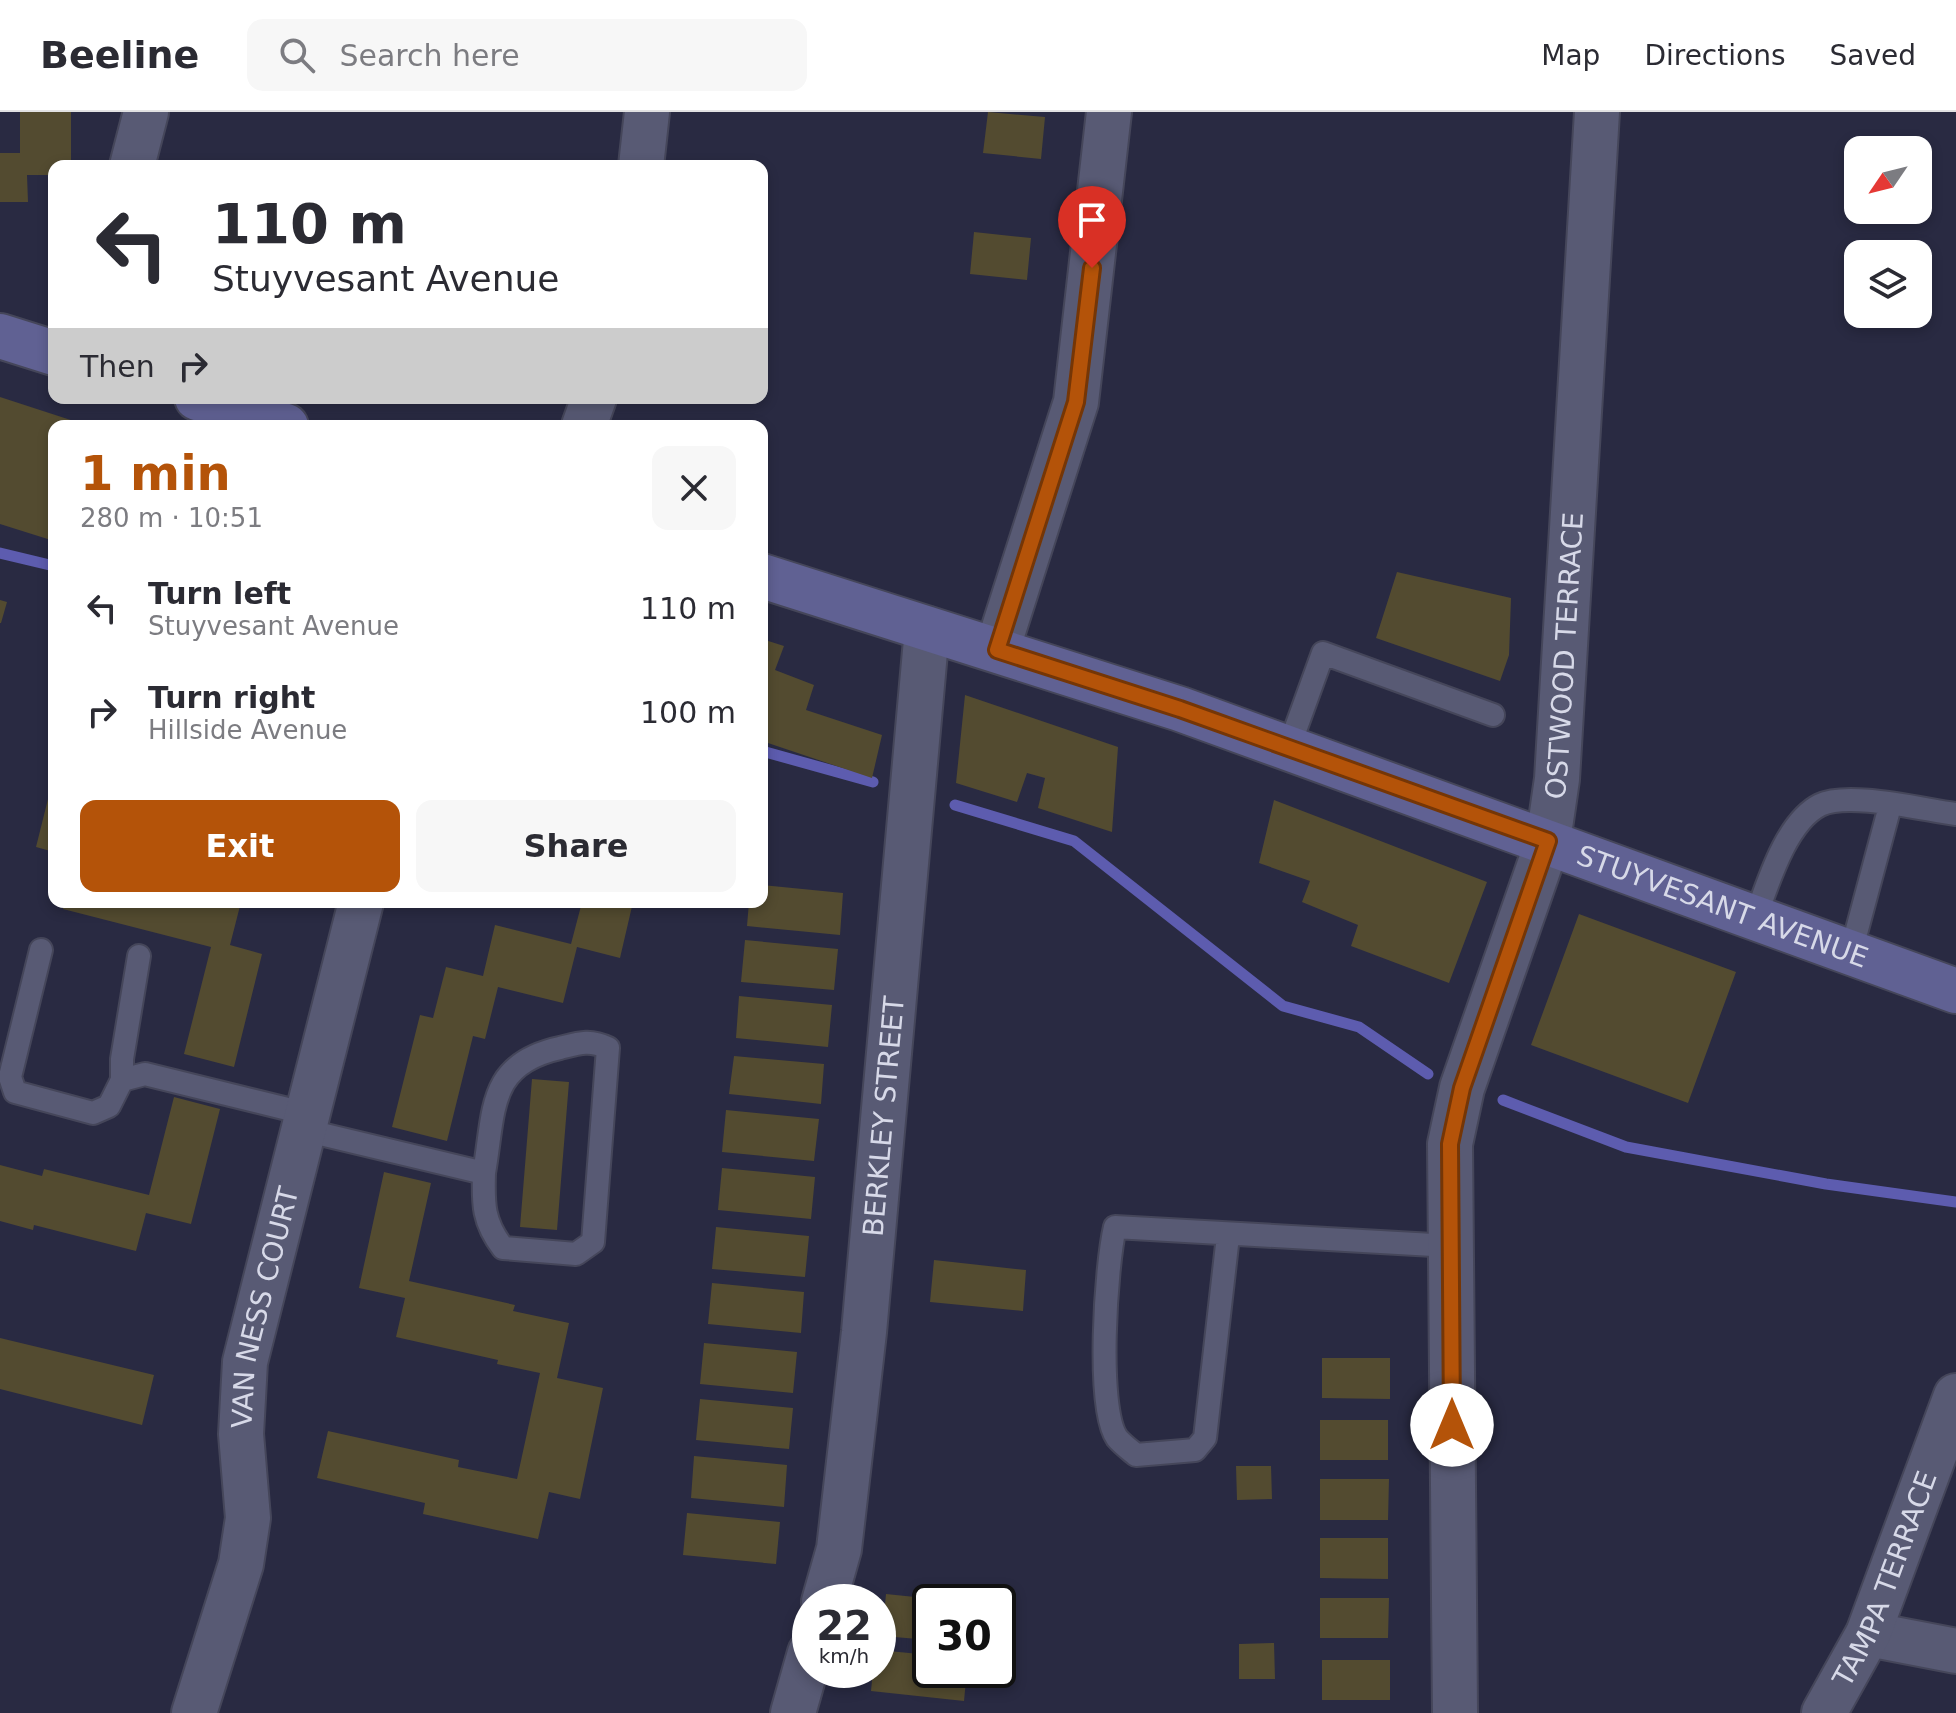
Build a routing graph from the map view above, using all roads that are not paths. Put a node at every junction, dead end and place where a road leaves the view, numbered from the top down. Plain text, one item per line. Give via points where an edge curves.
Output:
1 (146, 112) edge
2 (647, 112) edge
3 (1109, 112) edge
4 (1597, 112) edge
5 (134, 160) edge
6 (642, 160) edge
7 (0, 336) edge
8 (48, 351) edge
9 (216, 404) edge
10 (267, 420) edge
11 (768, 578) edge
12 (927, 629) junction
13 (997, 650) junction
14 (1493, 715) dead end
15 (1289, 747) junction
16 (1890, 806) junction
17 (1956, 814) edge
18 (1548, 841) junction
19 (360, 908) edge
20 (1756, 916) junction
21 (41, 950) dead end
22 (1851, 952) junction
23 (139, 956) dead end
24 (1956, 979) edge
25 (1956, 990) edge
26 (122, 1080) junction
27 (306, 1122) junction
28 (484, 1173) junction
29 (1228, 1236) junction
30 (1451, 1246) junction
31 (1956, 1396) edge
32 (829, 1584) edge
33 (1868, 1634) junction
34 (1956, 1651) edge
35 (800, 1688) edge
36 (194, 1713) edge
37 (793, 1713) edge
38 (1455, 1713) edge
39 (1824, 1713) edge

1 - 5 street
2 - 6 street
3 - 13 street via 1076,402
4 - 18 street, OSTWOOD TERRACE via 1557,779
7 - 8 main road
9 - 10 main road
11 - 12 main road, STUYVESANT AVENUE
12 - 13 main road, STUYVESANT AVENUE
12 - 32 street, BERKLEY STREET via 864,1332 839,1549
13 - 15 main road, STUYVESANT AVENUE
14 - 15 lane via 1323,653
15 - 18 main road, STUYVESANT AVENUE
16 - 17 lane
16 - 20 lane via 1852,801 1820,805 1791,834
16 - 22 lane
18 - 20 main road, STUYVESANT AVENUE
18 - 30 street, OSTWOOD TERRACE via 1462,1088 1450,1144
19 - 27 street, VAN NESS COURT
20 - 22 main road, STUYVESANT AVENUE
21 - 26 lane via 10,1077 15,1092 93,1113 109,1106
22 - 25 main road, STUYVESANT AVENUE
23 - 26 lane
24 - 25 street
26 - 27 lane via 145,1074
27 - 28 lane
27 - 36 street, VAN NESS COURT via 245,1362 241,1434 248,1518 241,1564
28 - 28 lane via 483,1212 503,1248 576,1254 593,1242 608,1048 593,1040 550,1050 524,1059 501,1082
29 - 29 lane via 1205,1438 1195,1450 1136,1455 1116,1437 1109,1408 1106,1291 1115,1227
29 - 30 lane
30 - 38 street, OSTWOOD TERRACE
31 - 33 street, TAMPA TERRACE
33 - 34 street
33 - 39 street, TAMPA TERRACE
35 - 37 street

